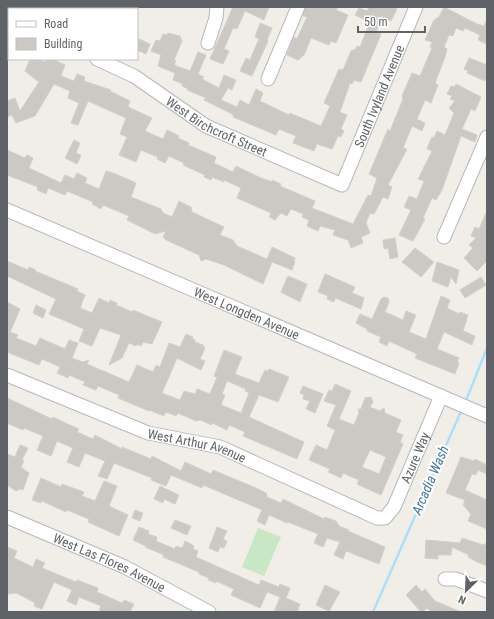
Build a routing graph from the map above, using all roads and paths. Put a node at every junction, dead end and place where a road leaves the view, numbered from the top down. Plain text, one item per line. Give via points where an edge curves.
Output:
1 (217, 7) edge
2 (298, 7) edge
3 (416, 7) edge
4 (208, 44) dead end
5 (99, 60) edge
6 (268, 79) dead end
7 (487, 137) edge
8 (342, 185) joint
9 (7, 210) edge
10 (444, 237) dead end
11 (7, 375) edge
12 (441, 396) junction
13 (487, 416) edge
14 (7, 517) edge
15 (385, 518) joint
16 (445, 579) dead end
17 (487, 591) edge
18 (209, 612) edge

1 - 4 street
2 - 6 street
3 - 8 street, South Ivyland Avenue
5 - 8 street, West Birchcroft Street via 134,76 206,126
7 - 10 street
9 - 12 street, West Longden Avenue
11 - 15 street, West Arthur Avenue via 148,433 220,447 364,513
12 - 13 street, West Longden Avenue
12 - 15 street, Azure Way via 397,500
14 - 18 street, West Las Flores Avenue via 125,567
16 - 17 street via 456,579

